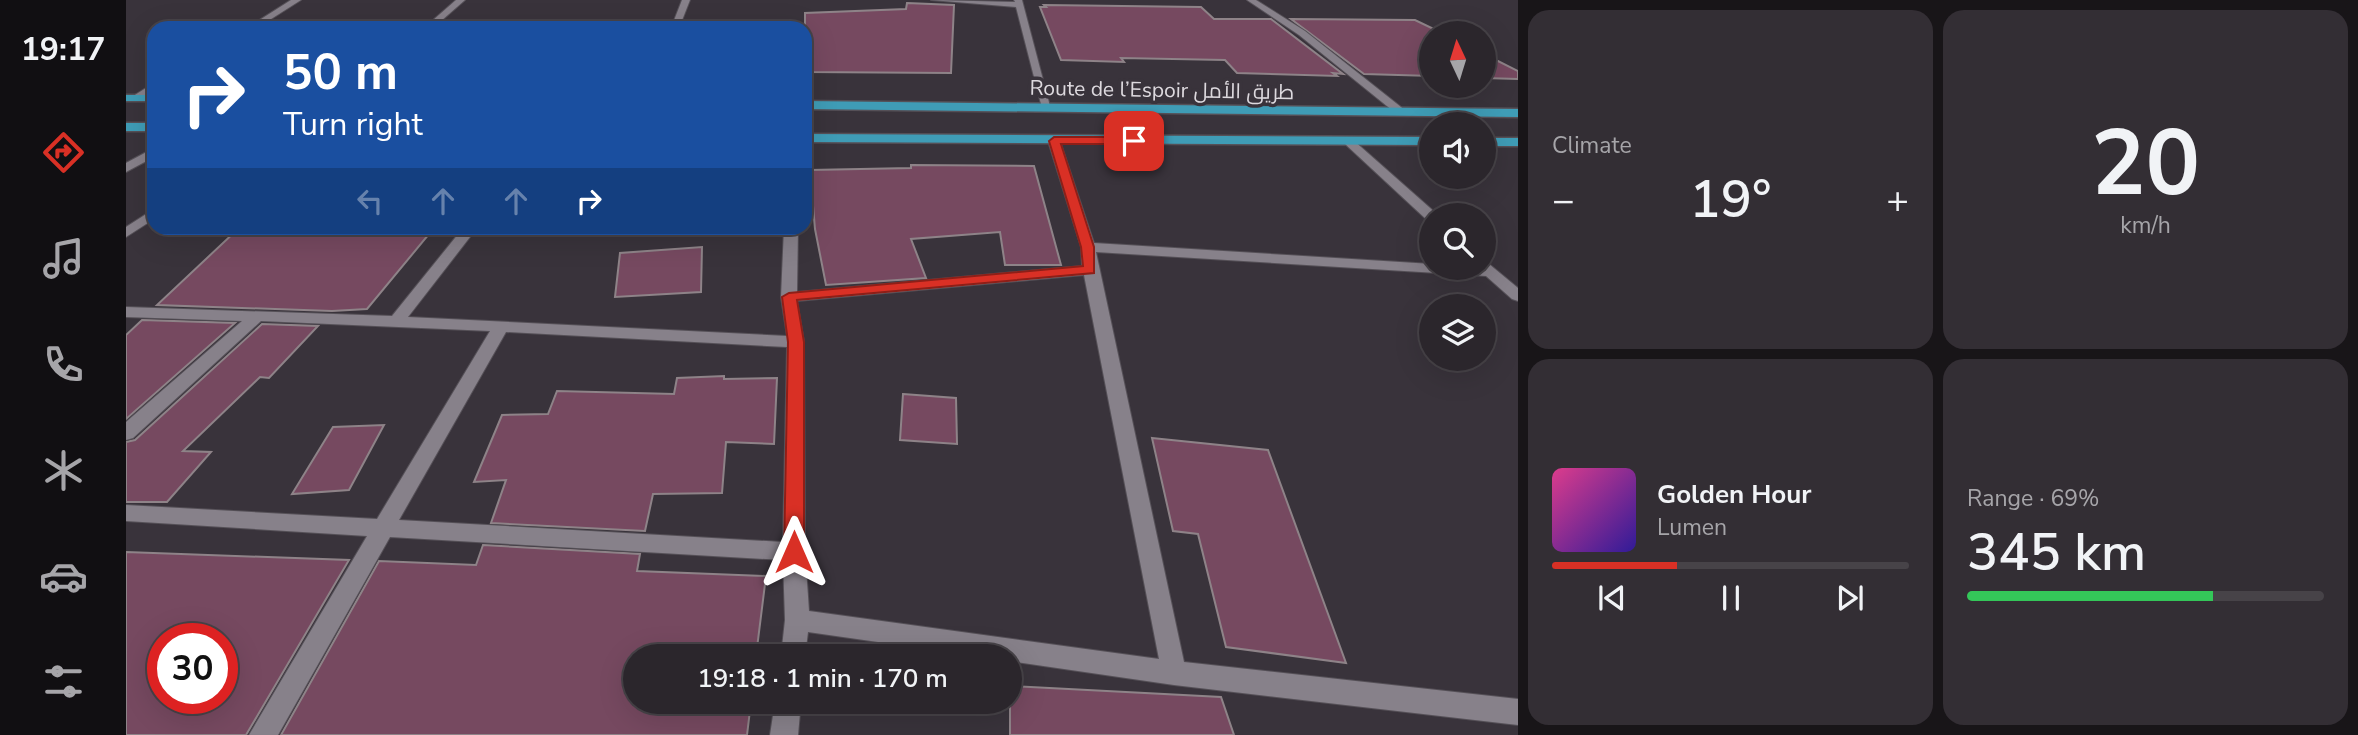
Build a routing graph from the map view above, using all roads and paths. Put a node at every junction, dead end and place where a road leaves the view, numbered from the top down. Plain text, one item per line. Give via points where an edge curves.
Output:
1 (297, 0) edge
2 (461, 0) edge
3 (686, 0) edge
4 (935, 0) edge
5 (1251, 0) edge
6 (1018, 3) edge
7 (262, 21) edge
8 (436, 21) edge
9 (678, 21) edge
10 (147, 90) edge
11 (130, 98) edge
12 (812, 105) edge
13 (1047, 108) junction
14 (1402, 113) junction
15 (1518, 113) edge
16 (126, 127) edge
17 (147, 127) edge
18 (812, 138) edge
19 (1054, 141) junction
20 (1348, 141) junction
21 (1419, 141) edge
22 (1496, 142) edge
23 (1518, 142) edge
24 (147, 156) edge
25 (126, 168) edge
26 (1419, 205) edge
27 (147, 218) edge
28 (126, 233) edge
29 (464, 235) edge
30 (791, 235) edge
31 (1088, 247) junction
32 (1419, 266) edge
33 (1090, 270) junction
34 (1496, 278) edge
35 (1518, 296) edge
36 (789, 297) junction
37 (126, 312) edge
38 (258, 315) junction
39 (396, 321) junction
40 (501, 326) junction
41 (796, 342) junction
42 (126, 433) edge
43 (126, 513) edge
44 (383, 529) junction
45 (794, 552) junction
46 (797, 621) junction
47 (794, 644) edge
48 (1174, 673) junction
49 (1518, 712) edge
50 (787, 714) edge
51 (263, 735) edge
52 (784, 735) edge

1 - 7 street
2 - 8 street
3 - 9 street
4 - 6 street
5 - 14 street via 1302,33
6 - 13 street
10 - 11 street
12 - 13 highway, Route de l’Espoir طريق الأمل
13 - 14 highway, Route de l’Espoir طريق الأمل
14 - 15 highway, Route de l’Espoir طريق الأمل
16 - 17 highway
18 - 19 highway, Route de l’Espoir طريق الأمل
19 - 20 highway, Route de l’Espoir طريق الأمل
19 - 31 street
20 - 21 highway, Route de l’Espoir طريق الأمل
20 - 26 street
22 - 23 highway
24 - 25 street
27 - 28 street
29 - 39 street
30 - 36 street
31 - 32 street
31 - 33 street
33 - 36 street
33 - 48 street
34 - 35 street
36 - 41 street
37 - 38 street
38 - 39 street
38 - 42 street
39 - 40 street
40 - 41 street
40 - 44 street
41 - 45 street
43 - 44 street
44 - 45 street
44 - 51 street
45 - 46 street
46 - 47 street
46 - 48 street
48 - 49 street
50 - 52 street

